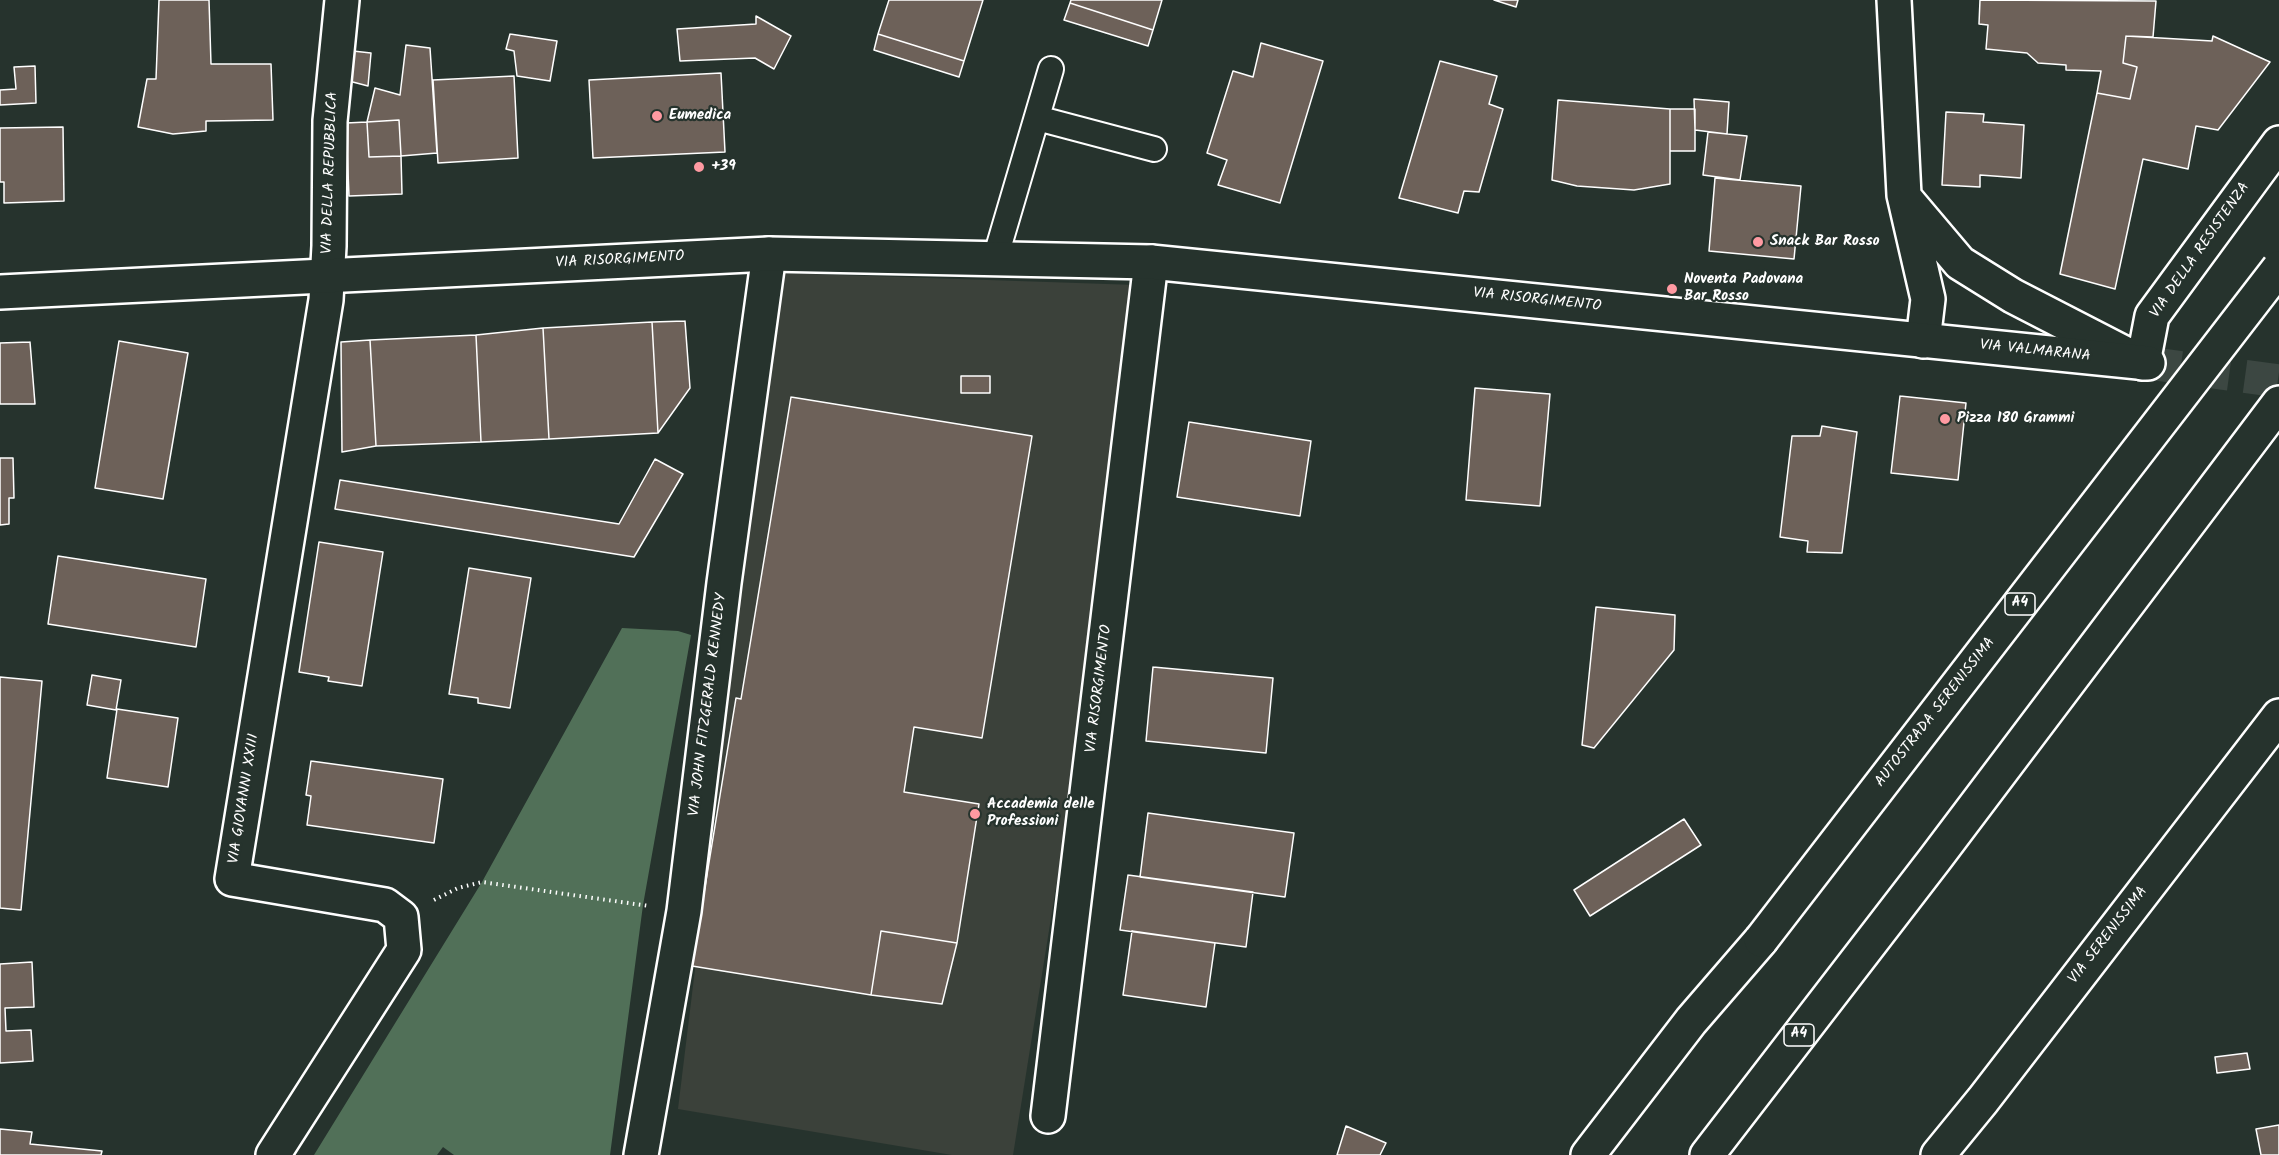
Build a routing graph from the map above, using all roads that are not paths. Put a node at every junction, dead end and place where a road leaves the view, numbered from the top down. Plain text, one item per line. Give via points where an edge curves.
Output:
1 (342, 0) edge
2 (1894, 0) edge
3 (1052, 69) dead end
4 (1037, 118) junction
5 (2279, 142) edge
6 (1154, 148) dead end
7 (1905, 198) junction
8 (769, 254) junction
9 (995, 259) junction
10 (1151, 262) junction
11 (2279, 268) edge
12 (328, 274) junction
13 (0, 292) edge
14 (1923, 341) junction
15 (2145, 363) junction
16 (2279, 403) edge
17 (2279, 716) edge
18 (1891, 914) junction
19 (1691, 1021) junction
20 (1048, 1116) dead end
21 (273, 1155) edge
22 (641, 1155) edge
23 (1564, 1155) edge
24 (1588, 1155) edge
25 (1707, 1155) edge
26 (1735, 1155) edge
27 (1938, 1155) edge

1 - 12 main road, VIA DELLA REPUBBLICA via 330,121
2 - 7 main road
3 - 4 lane
4 - 6 lane
4 - 9 lane
5 - 15 main road, VIA DELLA RESISTENZA via 2152,316
7 - 14 main road via 1928,299
7 - 15 main road via 1960,263 2013,296
8 - 9 main road, VIA RISORGIMENTO
8 - 12 main road, VIA RISORGIMENTO
8 - 22 main road, VIA JOHN FITZGERALD KENNEDY via 684,911
9 - 10 main road, VIA RISORGIMENTO
10 - 14 main road, VIA RISORGIMENTO
10 - 20 main road, VIA RISORGIMENTO
11 - 19 main road, AUTOSTRADA SERENISSIMA / A4, bridge via 1761,940
12 - 13 main road, VIA RISORGIMENTO
12 - 21 main road, VIA GIOVANNI XXIII via 232,879 385,904 401,917 404,950
14 - 15 main road, VIA VALMARANA
16 - 18 main road, A4
17 - 27 main road, VIA SERENISSIMA
18 - 25 main road, A4
18 - 26 main road
19 - 23 main road
19 - 24 main road, AUTOSTRADA SERENISSIMA / A4

